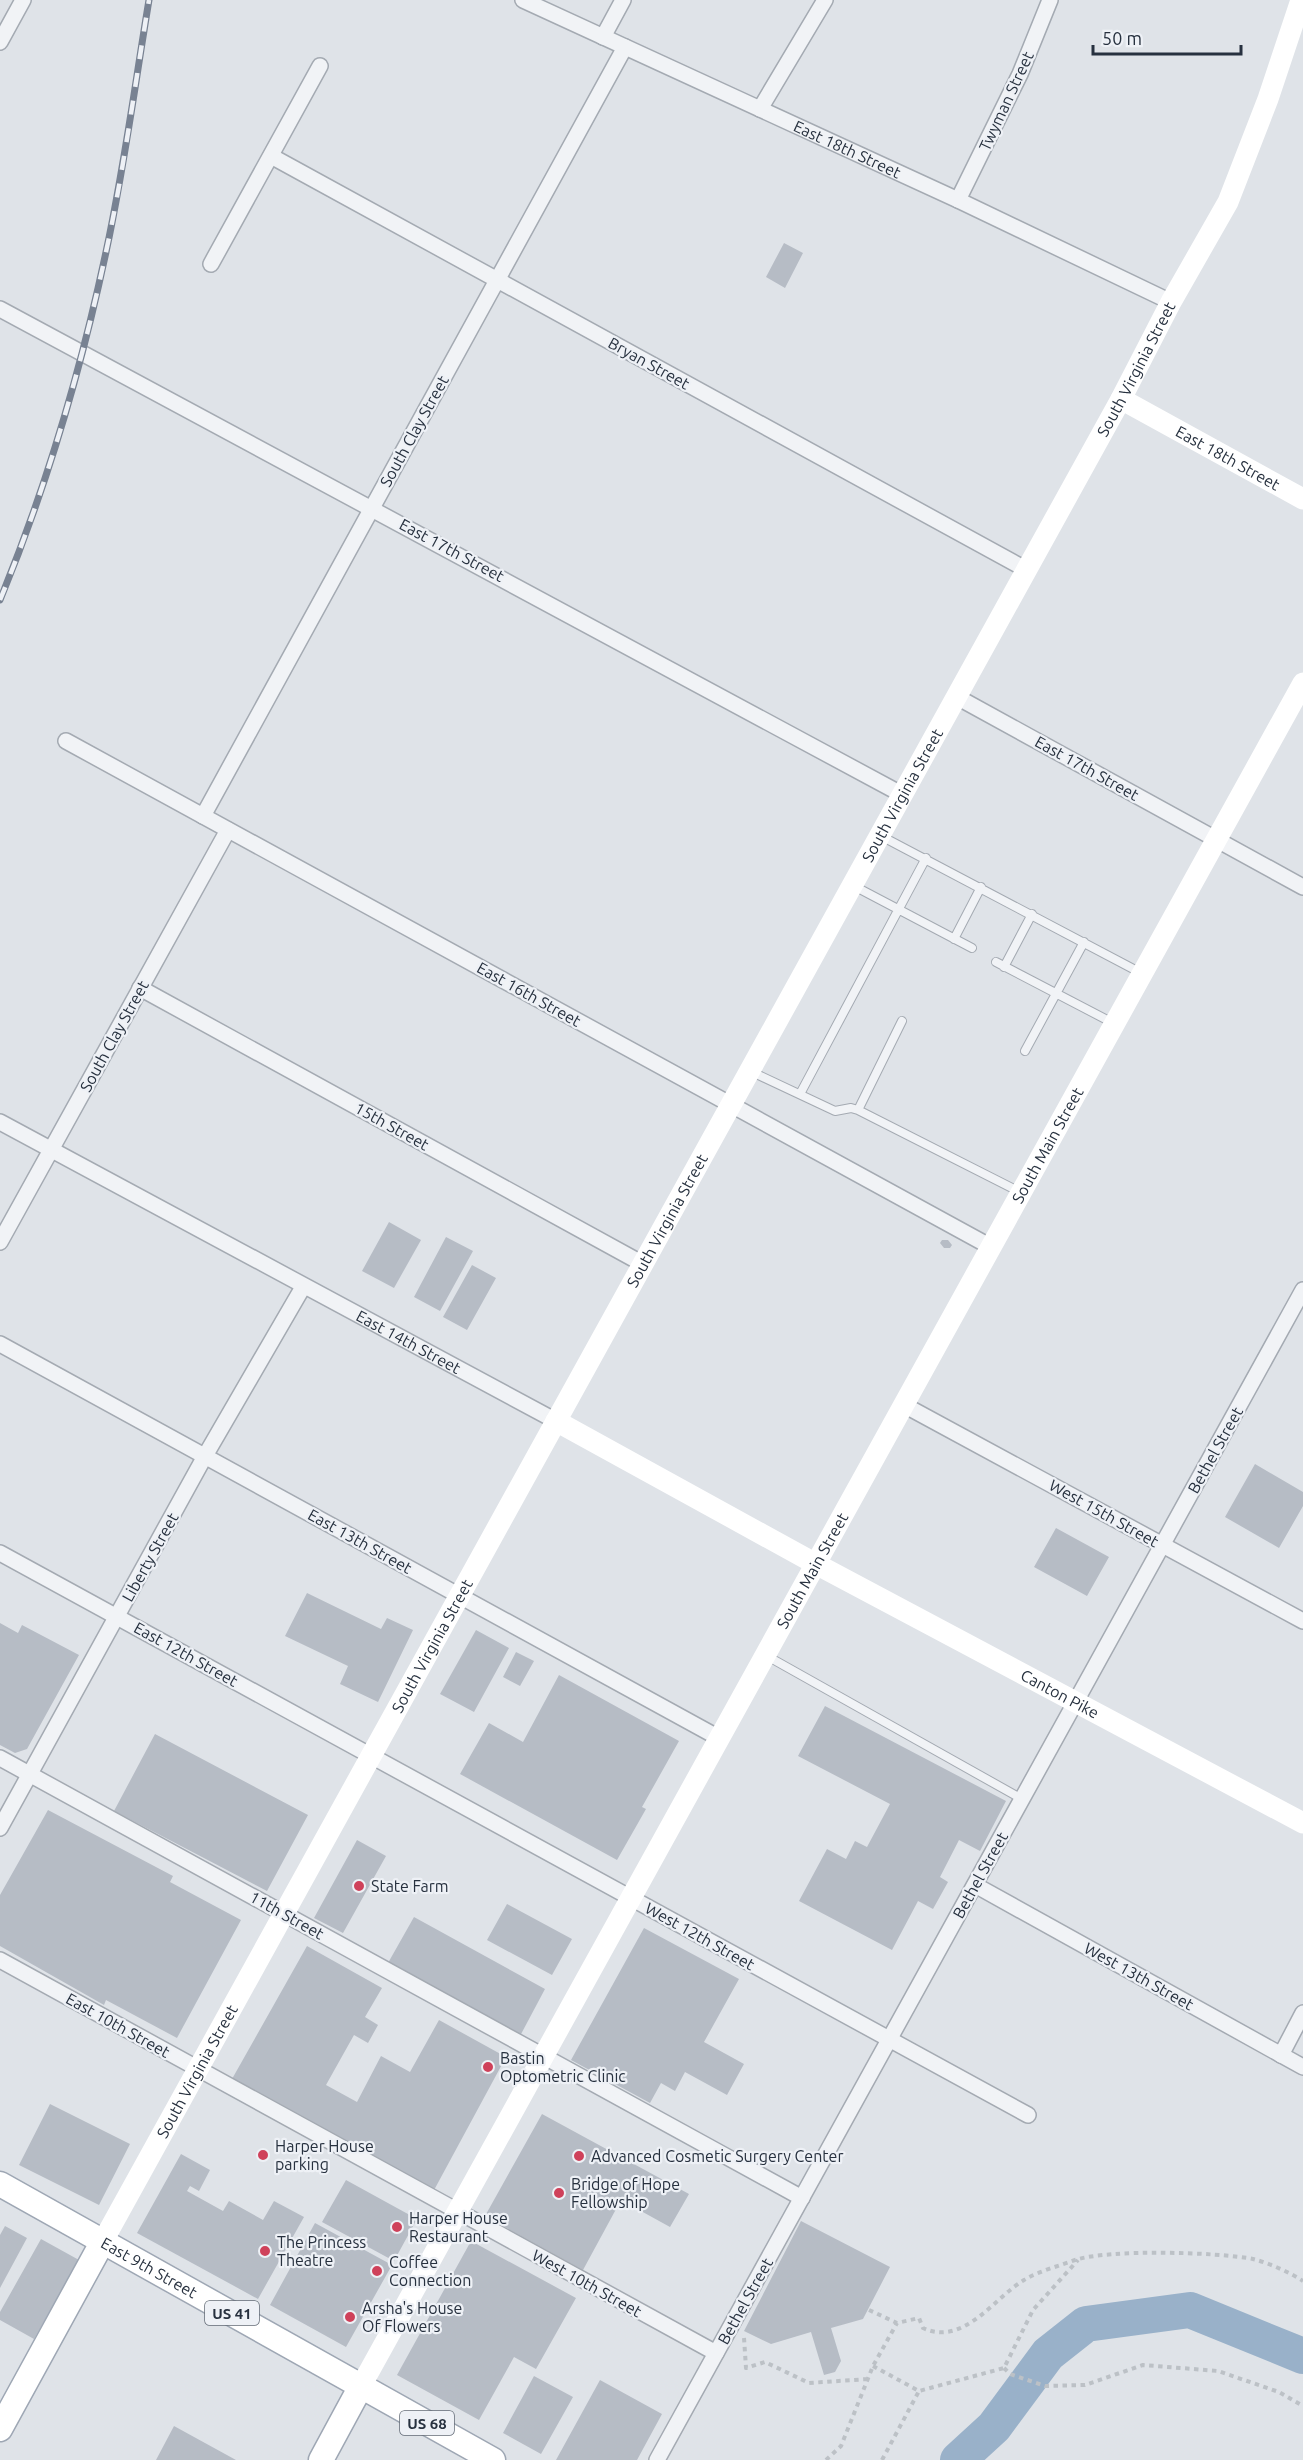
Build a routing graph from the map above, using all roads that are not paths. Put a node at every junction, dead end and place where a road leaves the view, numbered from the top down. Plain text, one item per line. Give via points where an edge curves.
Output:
1 (23, 0) edge
2 (523, 0) edge
3 (623, 0) edge
4 (825, 0) edge
5 (1050, 0) edge
6 (1300, 0) edge
7 (603, 37) junction
8 (0, 42) edge
9 (625, 47) junction
10 (320, 66) dead end
11 (760, 109) junction
12 (271, 156) junction
13 (958, 200) junction
14 (211, 264) dead end
15 (496, 280) junction
16 (1171, 302) junction
17 (0, 309) edge
18 (1121, 399) junction
19 (1303, 499) edge
20 (372, 507) junction
21 (1027, 570) junction
22 (1303, 683) edge
23 (957, 697) junction
24 (66, 741) dead end
25 (903, 795) junction
26 (203, 816) junction
27 (228, 830) junction
28 (880, 835) junction
29 (1217, 839) junction
30 (926, 858) junction
31 (853, 885) junction
32 (981, 887) junction
33 (1303, 887) edge
34 (898, 909) junction
35 (1032, 914) junction
36 (954, 939) junction
37 (1084, 942) junction
38 (972, 948) dead end
39 (996, 962) dead end
40 (1004, 967) junction
41 (1143, 973) junction
42 (140, 988) junction
43 (1056, 994) junction
44 (902, 1021) dead end
45 (1115, 1024) junction
46 (1025, 1051) dead end
47 (750, 1071) junction
48 (800, 1094) junction
49 (731, 1105) junction
50 (858, 1110) junction
51 (0, 1122) edge
52 (51, 1150) junction
53 (1021, 1193) junction
54 (0, 1242) edge
55 (991, 1247) junction
56 (643, 1264) junction
57 (303, 1287) junction
58 (1303, 1290) edge
59 (0, 1344) edge
60 (904, 1405) junction
61 (556, 1421) junction
62 (205, 1456) junction
63 (1162, 1545) junction
64 (0, 1552) edge
65 (816, 1564) junction
66 (460, 1596) junction
67 (117, 1617) junction
68 (1303, 1621) edge
69 (766, 1655) junction
70 (1076, 1702) junction
71 (720, 1738) junction
72 (371, 1756) junction
73 (0, 1758) edge
74 (30, 1774) junction
75 (1022, 1799) junction
76 (1303, 1823) edge
77 (0, 1828) edge
78 (975, 1885) junction
79 (631, 1898) junction
80 (284, 1914) junction
81 (0, 1960) edge
82 (1303, 2013) edge
83 (889, 2039) junction
84 (1281, 2055) junction
85 (544, 2056) junction
86 (1303, 2067) edge
87 (198, 2069) junction
88 (1028, 2115) dead end
89 (0, 2184) edge
90 (802, 2198) junction
91 (458, 2212) junction
92 (103, 2241) junction
93 (716, 2353) junction
94 (361, 2386) junction
95 (3, 2418) edge
96 (321, 2460) edge
97 (493, 2460) edge
98 (657, 2460) edge

1 - 8 street
2 - 7 street, East 18th Street
3 - 7 street
4 - 11 street
5 - 13 street, Twyman Street via 1020,74
6 - 16 main road, South Virginia Street via 1268,99 1228,202
7 - 9 street, East 18th Street
9 - 11 street, East 18th Street
9 - 15 street, South Clay Street
10 - 12 street
11 - 13 street, East 18th Street
12 - 14 street
12 - 15 street, Bryan Street
13 - 16 street, East 18th Street
15 - 20 street, South Clay Street
15 - 21 street, Bryan Street
16 - 18 main road, South Virginia Street
17 - 20 street, East 17th Street
18 - 19 main road, East 18th Street
18 - 21 main road, South Virginia Street
20 - 25 street, East 17th Street
20 - 26 street, South Clay Street
21 - 23 main road, South Virginia Street
22 - 29 main road, South Main Street
23 - 25 main road, South Virginia Street
23 - 29 street, East 17th Street
24 - 26 street, East 16th Street
25 - 28 main road, South Virginia Street
26 - 27 street, East 16th Street
27 - 42 street, South Clay Street
27 - 49 street, East 16th Street
28 - 30 lane
28 - 31 main road, South Virginia Street
29 - 33 street, East 17th Street
29 - 41 main road, South Main Street
30 - 32 lane
30 - 34 lane
31 - 34 lane
31 - 47 main road, South Virginia Street
32 - 35 lane
32 - 36 lane
34 - 36 lane
34 - 48 lane
35 - 37 lane
35 - 40 lane
36 - 38 lane
37 - 41 lane
37 - 43 lane
39 - 40 lane
40 - 43 lane
41 - 45 main road, South Main Street
42 - 52 street, South Clay Street
42 - 56 street, 15th Street
43 - 45 lane
43 - 46 lane
44 - 50 lane
45 - 53 main road, South Main Street
47 - 48 lane
47 - 49 main road, South Virginia Street
48 - 50 lane via 836,1111
49 - 55 street, East 16th Street
49 - 56 main road, South Virginia Street
50 - 53 lane
51 - 52 street, East 14th Street
52 - 54 street, South Clay Street
52 - 57 street, East 14th Street
53 - 55 main road, South Main Street
55 - 60 main road, South Main Street
56 - 61 main road, South Virginia Street
57 - 61 street, East 14th Street
57 - 62 street, Liberty Street
58 - 63 street, Bethel Street
59 - 62 street, East 13th Street
60 - 63 street, West 15th Street
60 - 65 main road, South Main Street
61 - 65 main road, East 14th Street
61 - 66 main road, South Virginia Street
62 - 66 street, East 13th Street
62 - 67 street, Liberty Street
63 - 68 street, West 15th Street
63 - 70 street, Bethel Street
64 - 67 street, East 12th Street
65 - 69 main road, South Main Street
65 - 70 main road, Canton Pike
66 - 71 street, East 13th Street
66 - 72 main road, South Virginia Street
67 - 72 street, East 12th Street
67 - 74 street, Liberty Street
69 - 71 main road, South Main Street
69 - 75 lane
70 - 75 street, Bethel Street
70 - 76 main road, Canton Pike
71 - 79 main road, South Main Street
72 - 79 street, West 12th Street
72 - 80 main road, South Virginia Street
73 - 74 street, 11th Street
74 - 77 street, Liberty Street
74 - 80 street, 11th Street
75 - 78 street, Bethel Street
78 - 83 street, Bethel Street
78 - 84 street, West 13th Street
79 - 83 street, West 12th Street
79 - 85 main road, South Main Street
80 - 85 street, 11th Street
80 - 87 main road, South Virginia Street
81 - 87 street, East 10th Street
82 - 84 street
83 - 88 street, West 12th Street
83 - 90 street, Bethel Street
84 - 86 street, West 13th Street
85 - 90 street, 11th Street
85 - 91 main road, South Main Street
87 - 91 street, East 10th Street
87 - 92 main road, South Virginia Street
89 - 92 main road, East 9th Street / US 41
90 - 93 street, Bethel Street
91 - 93 street, West 10th Street
91 - 94 main road, South Main Street
92 - 94 main road, East 9th Street / US 41
92 - 95 main road, South Virginia Street
93 - 98 street, Bethel Street
94 - 96 main road, South Main Street
94 - 97 main road, US 68

